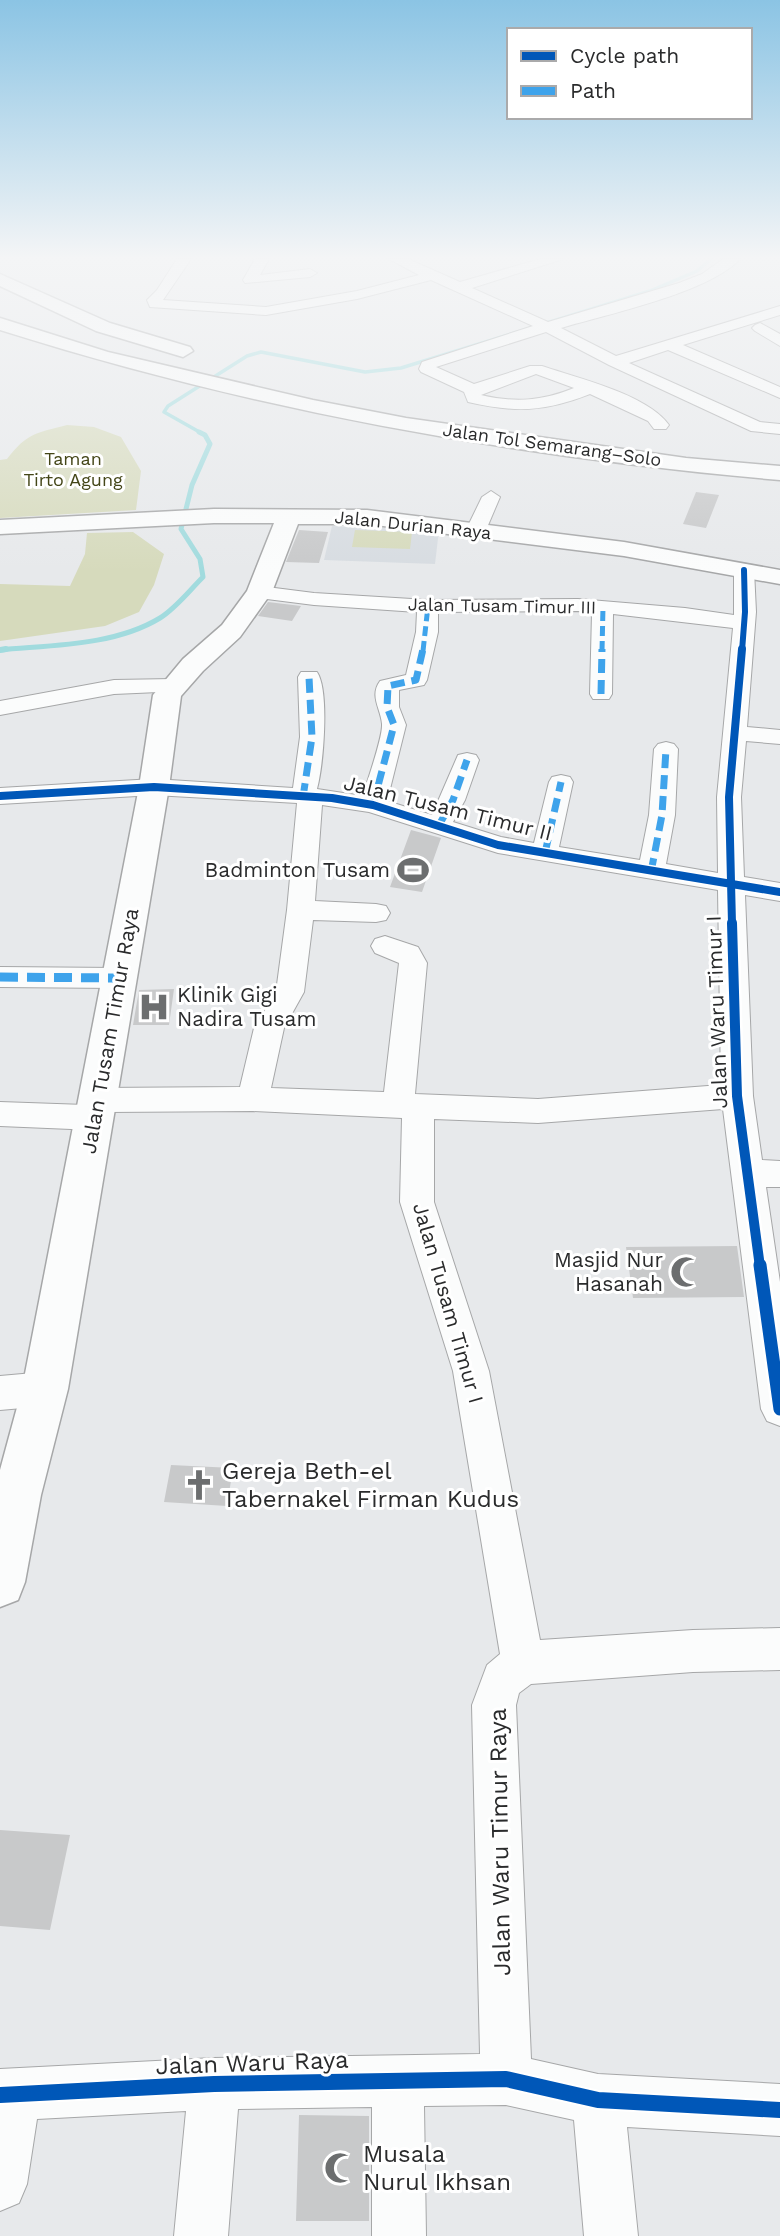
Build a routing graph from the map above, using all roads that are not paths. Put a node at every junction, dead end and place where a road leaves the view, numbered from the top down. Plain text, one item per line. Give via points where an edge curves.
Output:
1 (144, 363) edge
2 (162, 363) edge
3 (171, 363) edge
4 (433, 363) edge
5 (524, 363) edge
6 (618, 363) edge
7 (711, 363) edge
8 (536, 369) junction
9 (185, 371) junction
10 (263, 374) dead end
11 (747, 379) junction
12 (780, 381) edge
13 (211, 383) junction
14 (587, 389) junction
15 (473, 390) junction
16 (780, 393) edge
17 (363, 402) junction
18 (660, 425) dead end
19 (780, 429) edge
20 (780, 458) edge
21 (686, 465) junction
22 (780, 473) edge
23 (780, 479) edge
24 (491, 497) dead end
25 (289, 516) junction
26 (0, 527) edge
27 (476, 530) junction
28 (744, 570) junction
29 (780, 577) edge
30 (259, 592) junction
31 (428, 606) junction
32 (603, 607) junction
33 (744, 623) junction
34 (309, 677) dead end
35 (173, 685) junction
36 (601, 694) dead end
37 (0, 708) edge
38 (734, 733) junction
39 (780, 737) edge
40 (666, 749) dead end
41 (467, 760) dead end
42 (561, 782) dead end
43 (154, 787) junction
44 (0, 796) edge
45 (306, 798) junction
46 (373, 805) junction
47 (438, 827) junction
48 (545, 853) junction
49 (652, 872) junction
50 (731, 884) junction
51 (780, 892) edge
52 (301, 910) junction
53 (376, 913) dead end
54 (385, 946) dead end
55 (0, 977) edge
56 (117, 978) junction
57 (737, 1096) junction
58 (253, 1099) junction
59 (408, 1107) junction
60 (97, 1109) junction
61 (0, 1114) edge
62 (764, 1173) edge
63 (45, 1389) junction
64 (0, 1393) edge
65 (780, 1409) edge
66 (0, 1582) edge
67 (780, 1649) edge
68 (523, 1663) junction
69 (398, 2079) junction
70 (506, 2079) junction
71 (214, 2084) junction
72 (7, 2095) edge
73 (598, 2100) junction
74 (780, 2110) edge
75 (0, 2184) edge
76 (201, 2236) edge
77 (399, 2236) edge
78 (611, 2236) edge

1 - 9 main road
2 - 9 main road, Jalan Tol Semarang–Solo
3 - 9 main road
4 - 15 street via 427,369
5 - 8 street
6 - 19 street via 757,427
7 - 11 street
8 - 14 street
8 - 15 street
9 - 13 main road
9 - 13 main road, Jalan Tol Semarang–Solo
10 - 17 main road
11 - 12 street
11 - 16 street
13 - 17 main road, Jalan Tol Semarang–Solo
13 - 21 main road, Jalan Tol Semarang–Solo via 406,424
14 - 15 street via 547,405 524,407 474,398
14 - 18 street via 654,416
17 - 20 main road, Jalan Tol Semarang–Solo via 646,446
21 - 22 main road, Jalan Tol Semarang–Solo
21 - 23 main road
24 - 27 street
25 - 26 main road, Jalan Durian Raya
25 - 27 main road, Jalan Durian Raya via 367,517
25 - 30 main road
27 - 28 main road, Jalan Durian Raya
28 - 29 main road, Jalan Durian Raya
28 - 33 street, Jalan Waru Timur I
30 - 31 street, Jalan Tusam Timur III
30 - 35 main road via 232,631
31 - 32 street, Jalan Tusam Timur III
31 - 46 street via 416,680 388,686 387,707 394,725
32 - 33 street, Jalan Tusam Timur III
32 - 36 street
33 - 38 street, Jalan Waru Timur I
34 - 45 street via 313,712
35 - 37 street via 114,687
35 - 43 main road, Jalan Tusam Timur Raya via 167,695
38 - 39 street
38 - 50 street, Jalan Waru Timur I via 729,797
40 - 49 street
41 - 47 street
42 - 48 street
43 - 44 street, Jalan Tusam Timur II
43 - 45 street, Jalan Tusam Timur II
43 - 56 main road, Jalan Tusam Timur Raya
45 - 46 street, Jalan Tusam Timur II
45 - 52 street
46 - 47 street, Jalan Tusam Timur II
47 - 48 street, Jalan Tusam Timur II
48 - 49 street, Jalan Tusam Timur II
49 - 50 street, Jalan Tusam Timur II
50 - 51 street, Jalan Tusam Timur II
50 - 57 street, Jalan Waru Timur I
52 - 53 street
52 - 58 street via 290,992 270,1028
54 - 59 street, Jalan Tusam Timur I via 408,954 413,963
55 - 56 street
56 - 60 main road, Jalan Tusam Timur Raya
57 - 59 street via 538,1111
57 - 62 street, Jalan Waru Timur I
58 - 59 street
58 - 60 street
59 - 68 street, Jalan Tusam Timur I via 417,1202 471,1371
60 - 61 street
60 - 63 main road, Jalan Tusam Timur Raya
62 - 65 street, Jalan Waru Timur I
63 - 64 street
63 - 66 main road, Jalan Tusam Timur Raya
67 - 68 street
68 - 70 street, Jalan Waru Timur Raya via 502,1680 494,1705
69 - 70 street, Jalan Waru Raya
69 - 71 street, Jalan Waru Raya
69 - 77 street
70 - 73 street, Jalan Waru Raya
71 - 72 street, Jalan Waru Raya
71 - 76 street
72 - 75 street
73 - 74 street, Jalan Waru Raya
73 - 78 street

